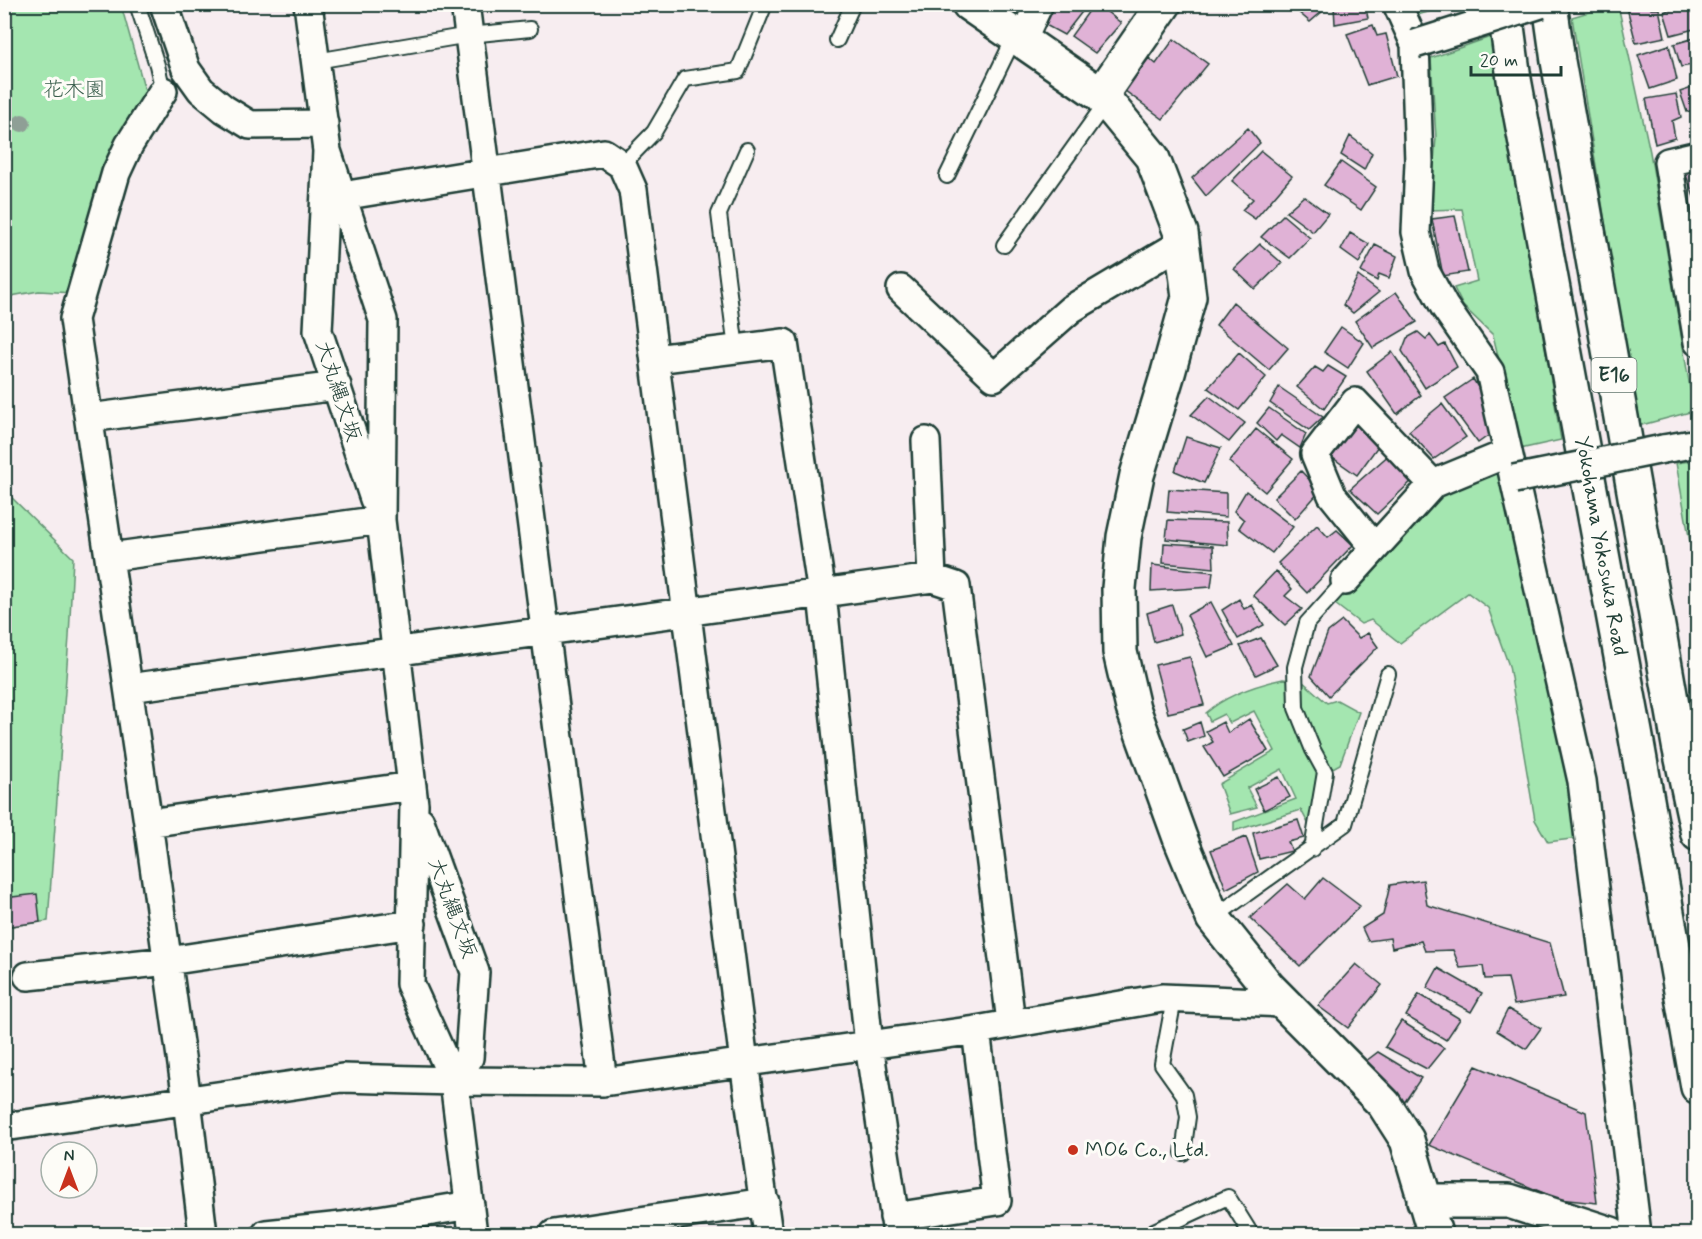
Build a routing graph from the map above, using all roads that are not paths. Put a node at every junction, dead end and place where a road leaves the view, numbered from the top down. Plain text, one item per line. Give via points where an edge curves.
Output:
1 (137, 4) edge
2 (164, 4) edge
3 (308, 4) edge
4 (465, 4) edge
5 (765, 4) edge
6 (853, 4) edge
7 (969, 4) edge
8 (1039, 4) edge
9 (1164, 4) edge
10 (1397, 4) edge
11 (1504, 4) edge
12 (1541, 4) edge
13 (1550, 4) edge
14 (530, 29) dead end
15 (469, 35) junction
16 (1018, 38) junction
17 (837, 40) dead end
18 (1415, 45) junction
19 (316, 61) junction
20 (163, 91) joint
21 (1104, 98) junction
22 (324, 124) junction
23 (747, 150) dead end
24 (327, 151) junction
25 (1698, 155) edge
26 (622, 165) junction
27 (486, 171) junction
28 (947, 176) dead end
29 (342, 196) junction
30 (1182, 243) junction
31 (1004, 245) dead end
32 (901, 289) dead end
33 (1698, 342) edge
34 (736, 349) junction
35 (655, 359) junction
36 (336, 386) junction
37 (89, 418) junction
38 (926, 441) dead end
39 (1698, 443) edge
40 (1508, 453) junction
41 (1514, 479) junction
42 (1433, 484) junction
43 (381, 520) junction
44 (1374, 548) junction
45 (110, 557) junction
46 (932, 578) junction
47 (1345, 581) joint
48 (822, 594) junction
49 (687, 612) junction
50 (546, 631) junction
51 (396, 651) junction
52 (1388, 674) dead end
53 (129, 688) junction
54 (413, 795) junction
55 (148, 823) junction
56 (1698, 834) edge
57 (1312, 849) junction
58 (1213, 918) junction
59 (412, 924) junction
60 (168, 961) junction
61 (28, 976) dead end
62 (1174, 999) junction
63 (1284, 1003) junction
64 (1011, 1022) junction
65 (976, 1030) junction
66 (868, 1044) junction
67 (744, 1062) junction
68 (454, 1081) junction
69 (603, 1082) junction
70 (1698, 1087) edge
71 (187, 1100) junction
72 (4, 1127) edge
73 (1183, 1153) dead end
74 (1424, 1201) junction
75 (765, 1202) junction
76 (470, 1204) junction
77 (896, 1226) edge
78 (342, 1230) edge
79 (203, 1234) edge
80 (266, 1234) edge
81 (473, 1234) edge
82 (554, 1234) edge
83 (768, 1234) edge
84 (1156, 1234) edge
85 (1251, 1234) edge
86 (1435, 1234) edge
87 (1611, 1234) edge
88 (1636, 1234) edge

1 - 20 lane
2 - 22 street via 186,69 201,90 224,109 250,125
3 - 19 street, 大丸縄文坂
4 - 15 street
5 - 26 lane via 738,71 685,79 654,132
6 - 17 lane
7 - 16 main road
8 - 16 street
9 - 21 main road
10 - 18 street
11 - 70 main road, Yokohama Yokosuka Road / E16 via 1514,79
12 - 18 street, bridge
13 - 56 main road, Yokohama Yokosuka Road / E16
14 - 15 lane
15 - 19 lane
15 - 27 street
16 - 21 main road
16 - 28 lane
18 - 40 street via 1419,162 1416,232 1425,271 1490,372
19 - 22 street, 大丸縄文坂
20 - 37 street via 116,173 74,319
21 - 30 main road via 1152,157
21 - 31 lane
22 - 24 street, 大丸縄文坂
23 - 34 lane via 719,214
24 - 29 street, 大丸縄文坂
24 - 36 street, 大丸縄文坂 via 318,331
25 - 33 street via 1668,162
26 - 27 street via 604,153
26 - 35 street via 633,190
27 - 29 street
27 - 50 street
29 - 43 street, 大丸縄文坂 via 383,320
30 - 32 street via 1071,309 994,378
30 - 58 main road via 1189,297 1137,475 1124,537 1119,588 1120,652 1133,708
34 - 35 street
34 - 48 street via 784,343
35 - 49 street
36 - 37 street
36 - 43 street, 大丸縄文坂
37 - 45 street
38 - 46 street
39 - 41 street, bridge
40 - 41 street
40 - 42 street
41 - 88 street via 1582,781
42 - 44 street
42 - 44 street via 1354,402 1315,454 1332,495
43 - 45 street
43 - 51 street, 大丸縄文坂
44 - 47 street
45 - 53 street
46 - 48 street
46 - 64 street via 956,586
47 - 57 lane via 1307,623 1294,667 1296,708 1325,772
48 - 49 street
48 - 66 street
49 - 50 street
49 - 67 street
50 - 51 street
50 - 69 street
51 - 53 street
51 - 54 street, 大丸縄文坂
52 - 57 lane via 1345,824
53 - 55 street
54 - 55 street
54 - 59 street, 大丸縄文坂
54 - 68 street, 大丸縄文坂 via 475,972 469,1058
55 - 60 street
57 - 58 lane
58 - 63 main road
59 - 60 street
59 - 68 street, 大丸縄文坂 via 410,984
60 - 61 street
60 - 71 street
62 - 63 street
62 - 64 street
62 - 73 lane via 1162,1064 1184,1095 1188,1117
63 - 74 main road via 1384,1104 1407,1140
64 - 65 street
65 - 66 street
65 - 77 street via 997,1201
66 - 67 street
66 - 77 street
67 - 69 street
67 - 75 street
68 - 69 street
68 - 71 street via 342,1078
68 - 76 street, 大丸縄文坂
71 - 72 street
71 - 79 street
74 - 86 main road
74 - 87 main road via 1509,1201
75 - 82 street
75 - 83 street
76 - 78 street
76 - 81 street, 大丸縄文坂
78 - 80 street
84 - 85 lane via 1154,1231 1228,1197

